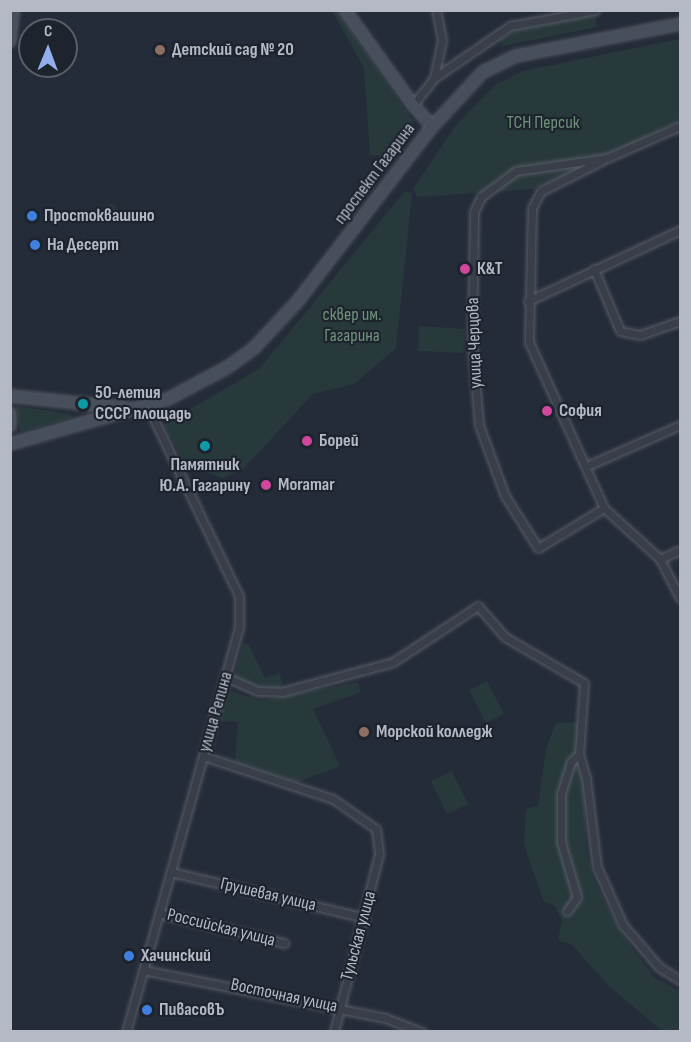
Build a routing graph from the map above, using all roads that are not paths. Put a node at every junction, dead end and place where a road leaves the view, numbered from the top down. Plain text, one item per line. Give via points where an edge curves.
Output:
1 (13, 10) edge
2 (345, 10) edge
3 (436, 10) edge
4 (596, 10) edge
5 (681, 24) edge
6 (10, 41) edge
7 (435, 78) junction
8 (412, 105) junction
9 (432, 126) junction
10 (681, 126) edge
11 (607, 158) junction
12 (681, 230) edge
13 (594, 269) junction
14 (528, 302) junction
15 (681, 321) edge
16 (10, 396) edge
17 (147, 405) junction
18 (129, 408) junction
19 (10, 412) edge
20 (681, 425) edge
21 (10, 426) edge
22 (10, 444) edge
23 (587, 466) junction
24 (604, 508) junction
25 (681, 550) edge
26 (660, 559) junction
27 (681, 598) edge
28 (226, 677) junction
29 (579, 754) junction
30 (203, 756) junction
31 (171, 872) junction
32 (567, 911) dead end
33 (159, 913) junction
34 (365, 918) junction
35 (284, 943) dead end
36 (143, 970) junction
37 (681, 980) edge
38 (340, 1008) junction
39 (126, 1032) edge
40 (334, 1032) edge
41 (422, 1032) edge

1 - 6 main road
2 - 8 main road
3 - 7 street via 442,40
4 - 7 street via 510,26
5 - 9 main road, проспект Гагарина via 516,56 495,64 471,81
7 - 8 street
8 - 9 main road
9 - 17 main road, проспект Гагарина via 297,302 254,348 185,392
10 - 11 street, улица Черцова
11 - 14 street via 541,191 532,208
11 - 24 street, улица Черцова via 516,171 482,197 474,212 472,344 479,425 505,496 538,548
12 - 13 street
13 - 14 street
13 - 15 street via 615,326 626,335 640,335
14 - 23 street via 529,342
16 - 18 main road, проспект Гагарина
17 - 18 main road, проспект Гагарина
17 - 28 street, улица Репина via 239,596 239,627
18 - 22 main road, проспект Гагарина
19 - 21 main road
20 - 23 street
23 - 24 street
24 - 26 street
25 - 26 street
26 - 27 street
28 - 29 street via 257,691 282,692 393,662 478,606 505,638 585,683
28 - 30 street, улица Репина
29 - 32 street via 571,762 561,794 561,842 577,897
29 - 37 street via 586,778 594,856 617,914 658,967
30 - 31 street, улица Репина
30 - 34 street, Тульская улица via 333,799 376,829 380,840
31 - 33 street, улица Репина
31 - 34 street, Грушевая улица
33 - 35 street, Российская улица
33 - 36 street, улица Репина
34 - 38 street, Тульская улица
36 - 38 street, Восточная улица
36 - 39 street, улица Репина
38 - 40 street, Тульская улица
38 - 41 street, Восточная улица

